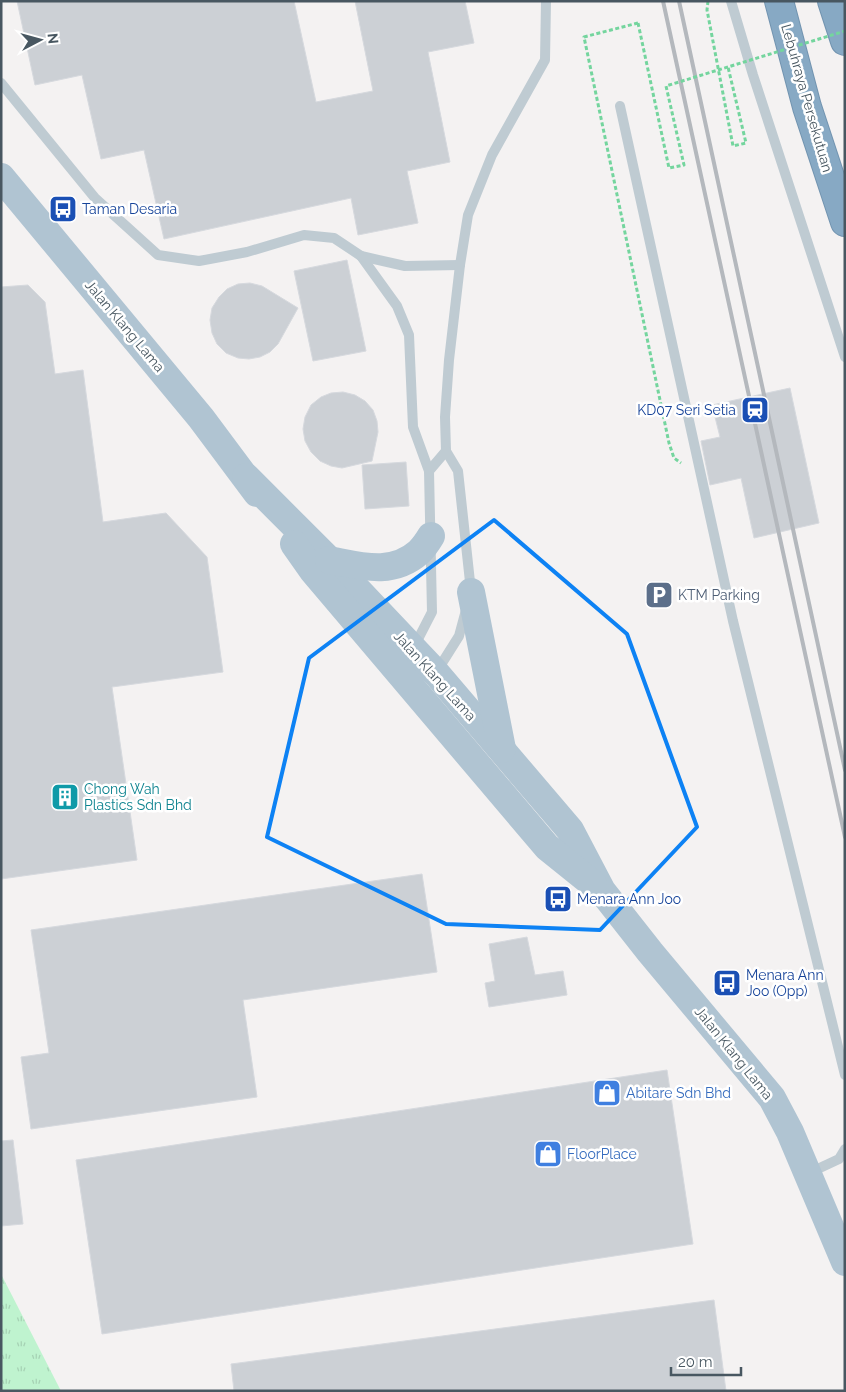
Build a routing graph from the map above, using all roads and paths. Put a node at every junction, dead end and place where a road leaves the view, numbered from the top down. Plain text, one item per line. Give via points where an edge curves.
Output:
1 (546, 1) edge
2 (708, 1) edge
3 (731, 1) edge
4 (779, 1) edge
5 (832, 2) edge
6 (845, 31) edge
7 (845, 41) edge
8 (728, 67) junction
9 (1, 84) edge
10 (620, 106) dead end
11 (1, 177) edge
12 (845, 222) edge
13 (360, 256) junction
14 (460, 264) junction
15 (845, 356) edge
16 (446, 451) junction
17 (429, 471) junction
18 (700, 472) junction
19 (246, 477) junction
20 (431, 536) junction
21 (329, 560) junction
22 (471, 592) junction
23 (401, 655) junction
24 (424, 680) junction
25 (503, 753) junction
26 (602, 891) junction
27 (845, 1075) edge
28 (845, 1149) edge
29 (808, 1173) junction
30 (845, 1262) edge

1 - 14 lane via 545,60 492,155 468,215
2 - 8 path via 707,10 733,146 746,143
3 - 15 lane
4 - 12 highway, Lebuhraya Persekutuan via 807,107
5 - 6 highway
5 - 7 highway
6 - 8 path, bridge
8 - 18 path, bridge via 666,86 684,165 669,168 638,23 584,36 669,444 674,458
9 - 13 lane via 96,198 158,255 199,261 247,252 304,235 334,238
10 - 18 lane
11 - 19 main road, Jalan Klang Lama
13 - 14 lane via 405,266
13 - 17 lane via 397,306 409,335 413,426
14 - 16 lane via 449,360
16 - 17 lane
16 - 22 lane via 458,471
17 - 20 lane
18 - 27 lane via 733,621
19 - 21 main road, Jalan Klang Lama
19 - 23 main road, Jalan Klang Lama via 313,571
20 - 21 main road via 420,551 401,564 378,569
20 - 23 lane via 432,612
21 - 23 main road, Jalan Klang Lama
22 - 24 lane via 459,636
22 - 25 main road
23 - 24 main road, Jalan Klang Lama
24 - 25 main road, Jalan Klang Lama
24 - 26 main road, Jalan Klang Lama via 547,847
25 - 26 main road, Jalan Klang Lama via 570,830
26 - 29 main road, Jalan Klang Lama via 772,1098
28 - 29 lane via 839,1159
29 - 30 main road, Jalan Klang Lama

